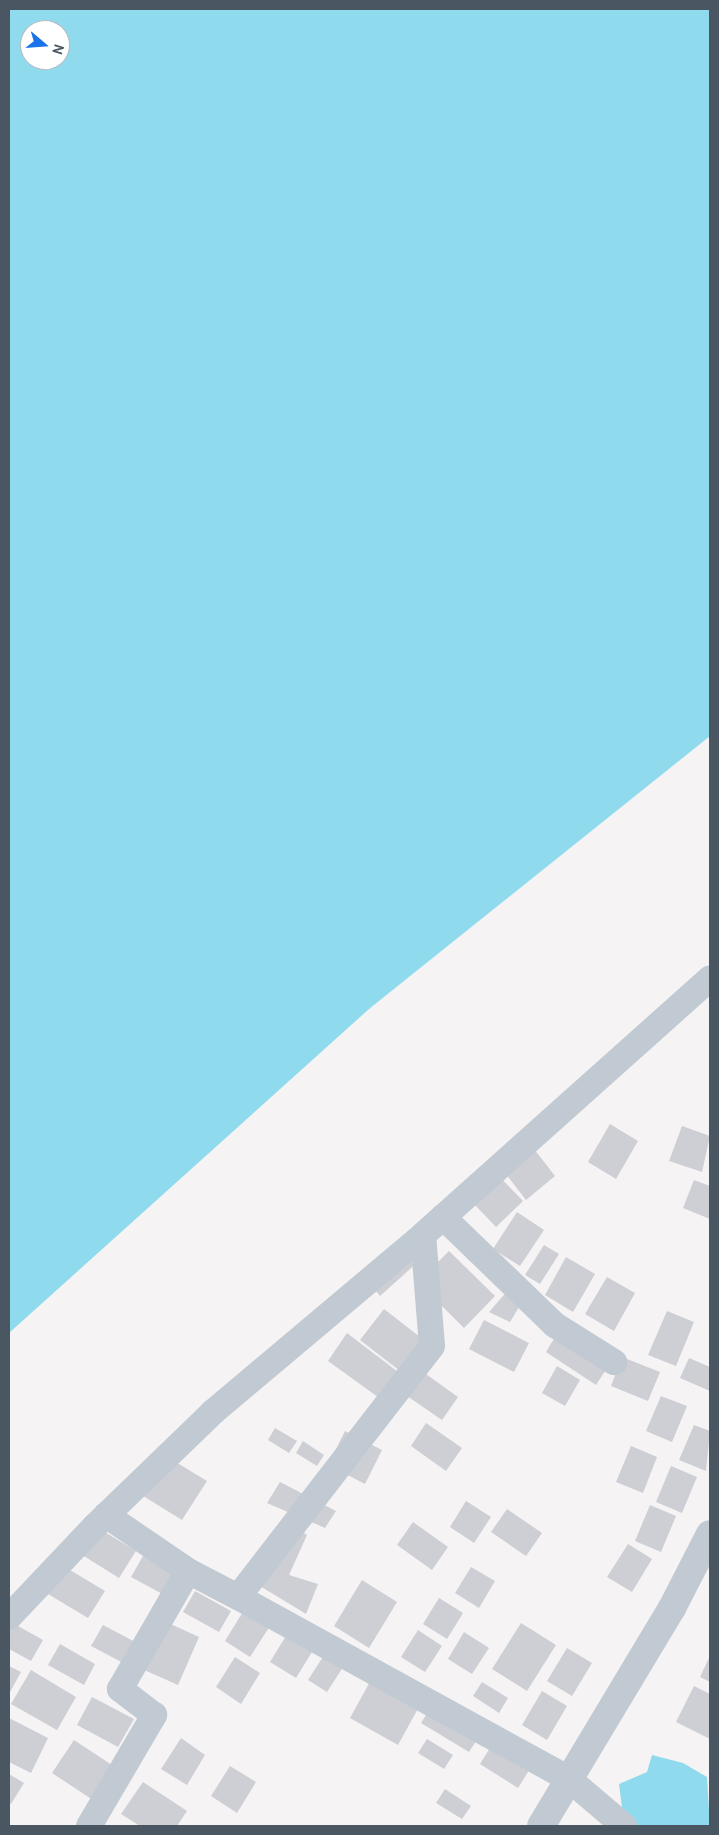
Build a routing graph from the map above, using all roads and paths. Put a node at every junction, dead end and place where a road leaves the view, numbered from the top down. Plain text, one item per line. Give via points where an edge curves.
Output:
1 (710, 978) edge
2 (443, 1217) junction
3 (423, 1235) junction
4 (614, 1362) dead end
5 (106, 1515) junction
6 (710, 1534) edge
7 (188, 1571) junction
8 (238, 1598) junction
9 (9, 1617) edge
10 (569, 1780) junction
11 (89, 1826) edge
12 (541, 1826) edge
13 (624, 1826) edge

1 - 2 street
2 - 3 street
2 - 4 street via 555,1325
3 - 5 street via 213,1412
3 - 8 street via 432,1346
5 - 7 street
5 - 9 street
6 - 10 street via 672,1608
7 - 8 street
7 - 11 street via 120,1689 154,1715
8 - 10 street
10 - 12 street
10 - 13 street

